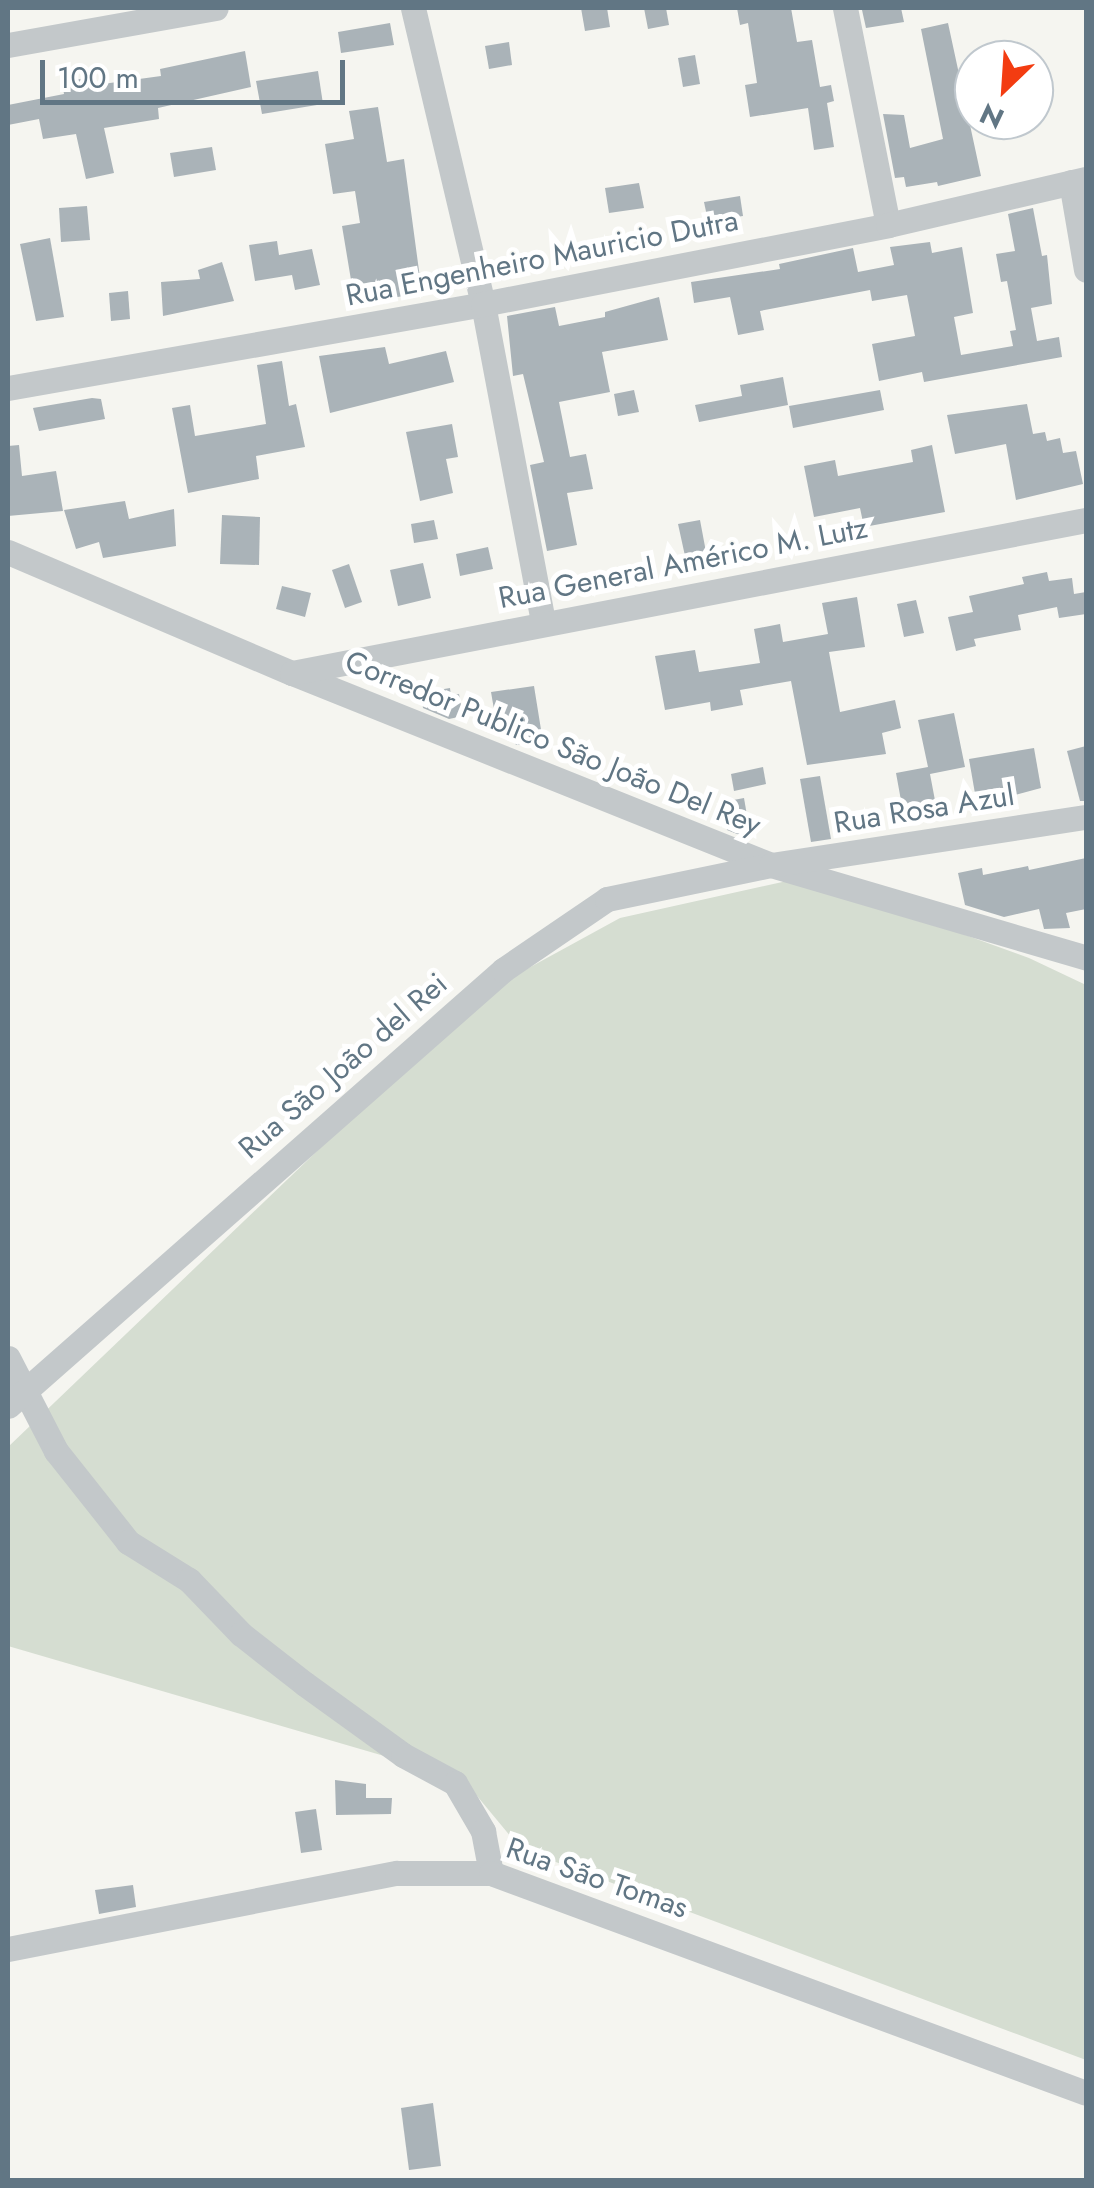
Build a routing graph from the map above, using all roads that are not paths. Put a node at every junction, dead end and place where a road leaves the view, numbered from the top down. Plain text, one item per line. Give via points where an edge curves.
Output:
1 (216, 8) edge
2 (413, 8) edge
3 (845, 8) edge
4 (8, 45) edge
5 (1079, 181) edge
6 (888, 225) junction
7 (1086, 270) edge
8 (483, 304) junction
9 (8, 388) edge
10 (1086, 520) edge
11 (8, 552) edge
12 (543, 622) junction
13 (292, 673) junction
14 (1086, 818) edge
15 (771, 865) junction
16 (1086, 958) edge
17 (8, 1358) edge
18 (16, 1397) edge
19 (490, 1873) junction
20 (8, 1948) edge
21 (1086, 2092) edge

1 - 4 street
2 - 8 street
3 - 6 street
5 - 6 street, Rua Engenheiro Mauricio Dutra
5 - 7 street
6 - 8 street, Rua Engenheiro Mauricio Dutra
8 - 9 street, Rua Engenheiro Mauricio Dutra
8 - 12 street
10 - 12 street, Rua General Américo M. Lutz
11 - 13 street, Corredor Publico São João Del Rey
12 - 13 street, Rua General Américo M. Lutz
13 - 15 street, Corredor Publico São João Del Rey
14 - 15 street, Rua Rosa Azul
15 - 16 street, Corredor Publico São João Del Rey
15 - 18 street, Rua São João del Rei via 607,899 503,970
17 - 18 street
18 - 19 street via 128,1542 189,1580 240,1634 304,1684 403,1755 455,1782 483,1831
19 - 20 street, Rua São Tomas via 397,1873
19 - 21 street, Rua São Tomas

